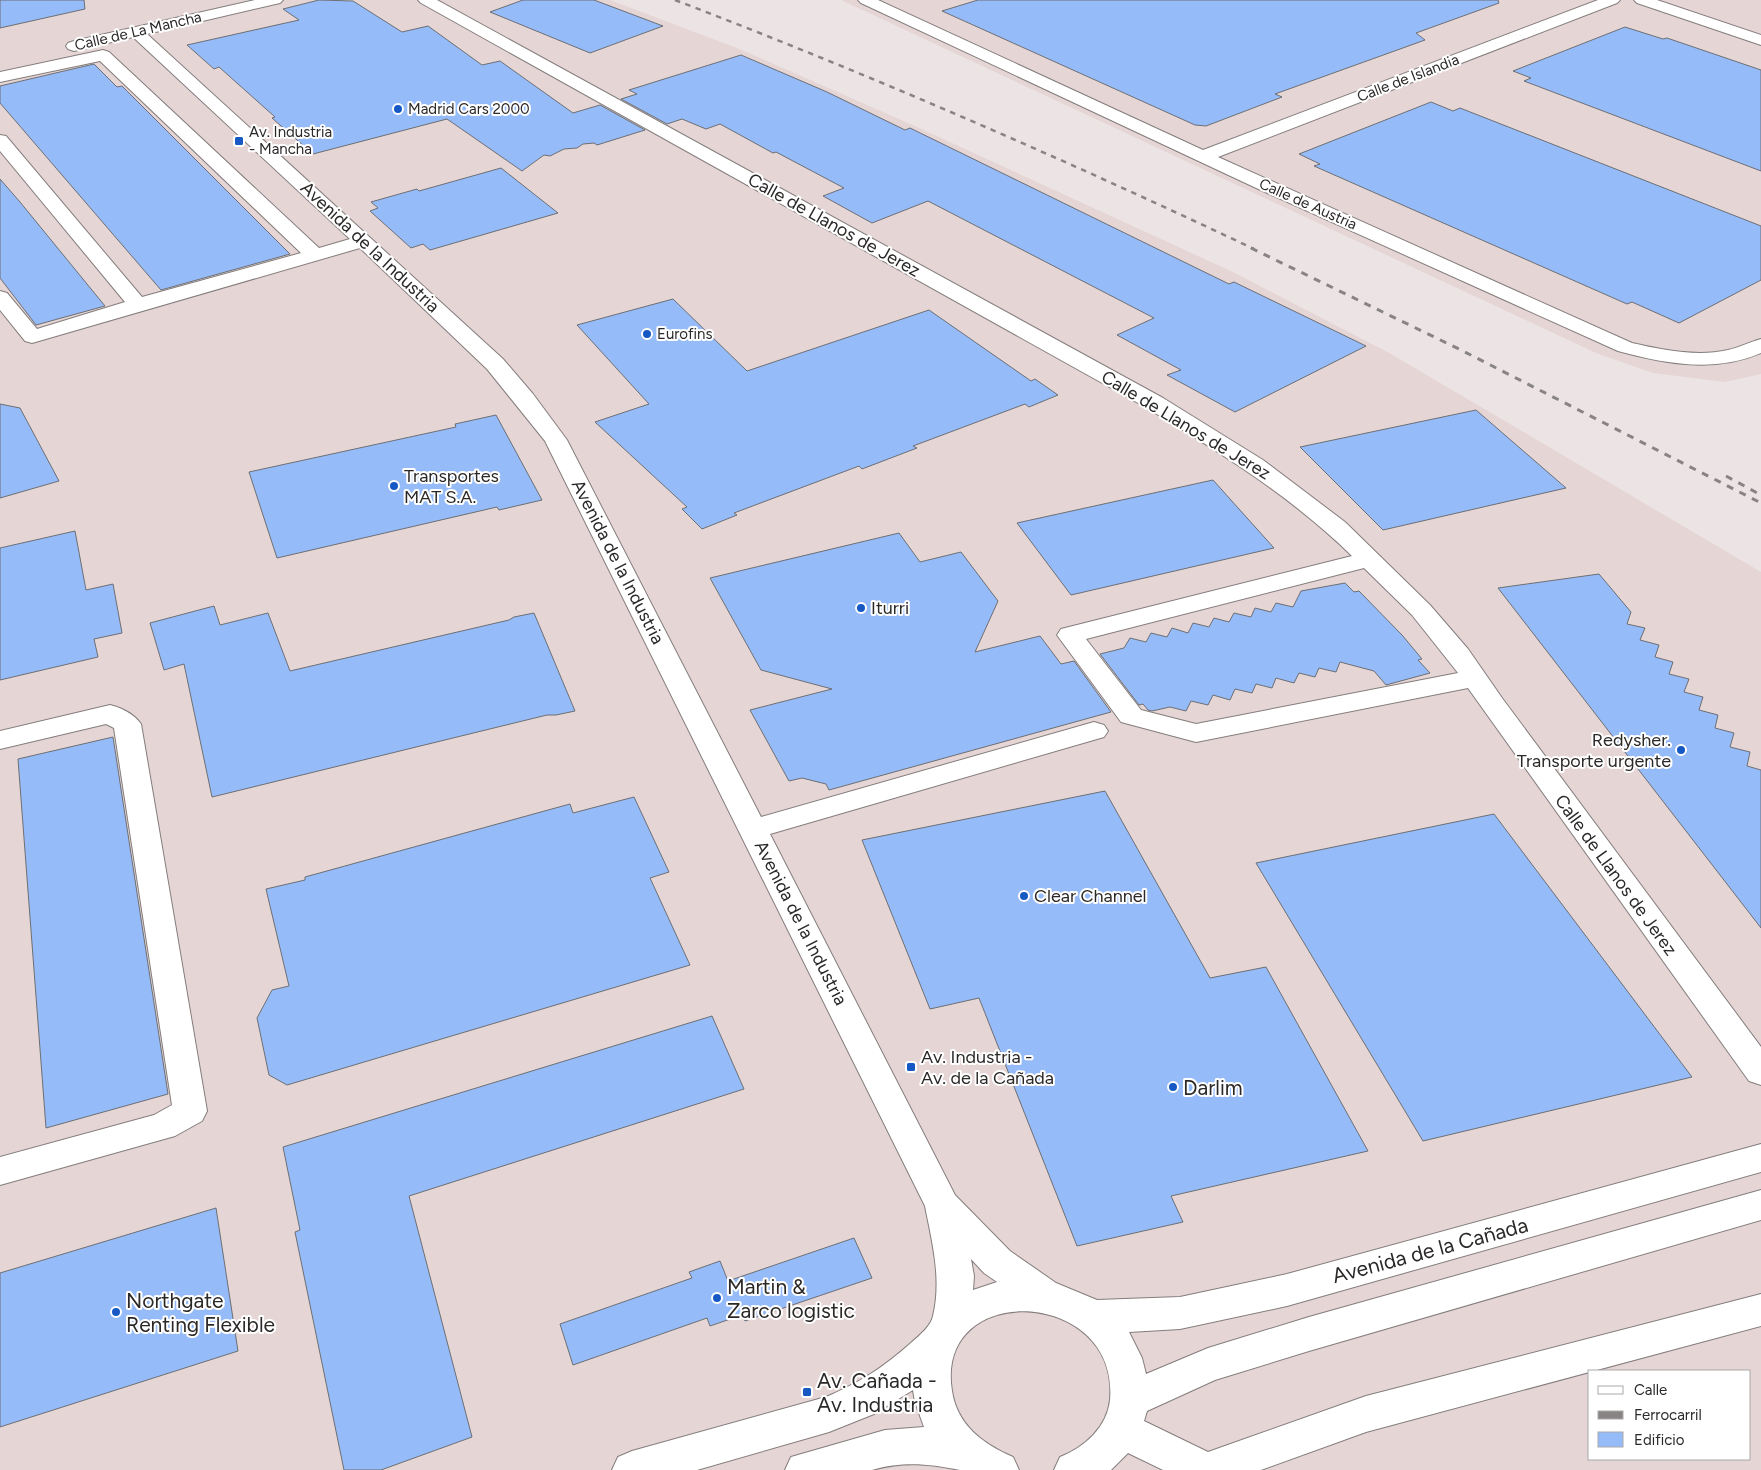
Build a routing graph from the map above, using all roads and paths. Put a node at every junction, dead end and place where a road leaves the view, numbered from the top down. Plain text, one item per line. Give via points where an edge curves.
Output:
1 (275, 0) edge
2 (426, 0) edge
3 (866, 0) edge
4 (1612, 0) edge
5 (1642, 0) edge
6 (1678, 0) edge
7 (1761, 27) edge
8 (136, 32) junction
9 (1761, 40) edge
10 (0, 62) edge
11 (1444, 64) junction
12 (1462, 72) dead end
13 (0, 77) edge
14 (0, 140) edge
15 (1204, 156) junction
16 (364, 241) junction
17 (315, 255) junction
18 (0, 297) edge
19 (138, 305) junction
20 (1761, 345) edge
21 (1370, 559) junction
22 (1475, 678) junction
23 (1094, 731) dead end
24 (0, 740) edge
25 (753, 829) junction
26 (1760, 1076) edge
27 (1761, 1158) edge
28 (0, 1171) edge
29 (1761, 1205) edge
30 (943, 1206) junction
31 (1044, 1295) junction
32 (1761, 1310) edge
33 (1094, 1317) junction
34 (945, 1333) junction
35 (1126, 1414) junction
36 (965, 1451) junction
37 (632, 1470) edge
38 (805, 1470) edge
39 (999, 1470) edge
40 (1077, 1470) edge
41 (1204, 1470) edge
42 (1210, 1470) edge

1 - 8 street, Calle de La Mancha
2 - 21 street, Calle de Llanos de Jerez via 1223,443 1287,488
3 - 15 street, Calle de Austria
4 - 11 street, Calle de Islandia
5 - 9 street
6 - 7 street
8 - 10 street, Calle de La Mancha
8 - 16 street, Avenida de la Industria
11 - 12 street
11 - 15 street, Calle de Islandia
13 - 17 street via 103,55
14 - 19 street
15 - 20 street, Calle de Austria via 1625,347 1690,360 1724,358
16 - 17 street
16 - 25 street, Avenida de la Industria via 495,364 556,440
17 - 19 street
18 - 19 street via 32,337
21 - 22 street, Calle de Llanos de Jerez via 1421,610
21 - 22 street via 1070,635 1131,716 1196,733
22 - 26 street, Calle de Llanos de Jerez
23 - 25 street
24 - 28 street via 110,714 127,724 190,1111 163,1126
25 - 30 street, Avenida de la Industria
27 - 33 street, Avenida de la Cañada via 1287,1290 1180,1313
29 - 35 street via 1208,1365
30 - 31 street, Avenida de la Industria via 997,1262
30 - 34 street, Avenida de la Industria via 956,1276
31 - 33 street via 1071,1303
31 - 34 street via 1010,1294 978,1304
32 - 42 street via 1366,1414
33 - 35 street via 1112,1336 1128,1366
34 - 36 street, Avenida de la Industria via 930,1369 932,1399 944,1427
34 - 37 street via 899,1378 829,1414
35 - 40 street via 1104,1452
35 - 41 street
36 - 38 street via 928,1444 885,1448
36 - 39 street

